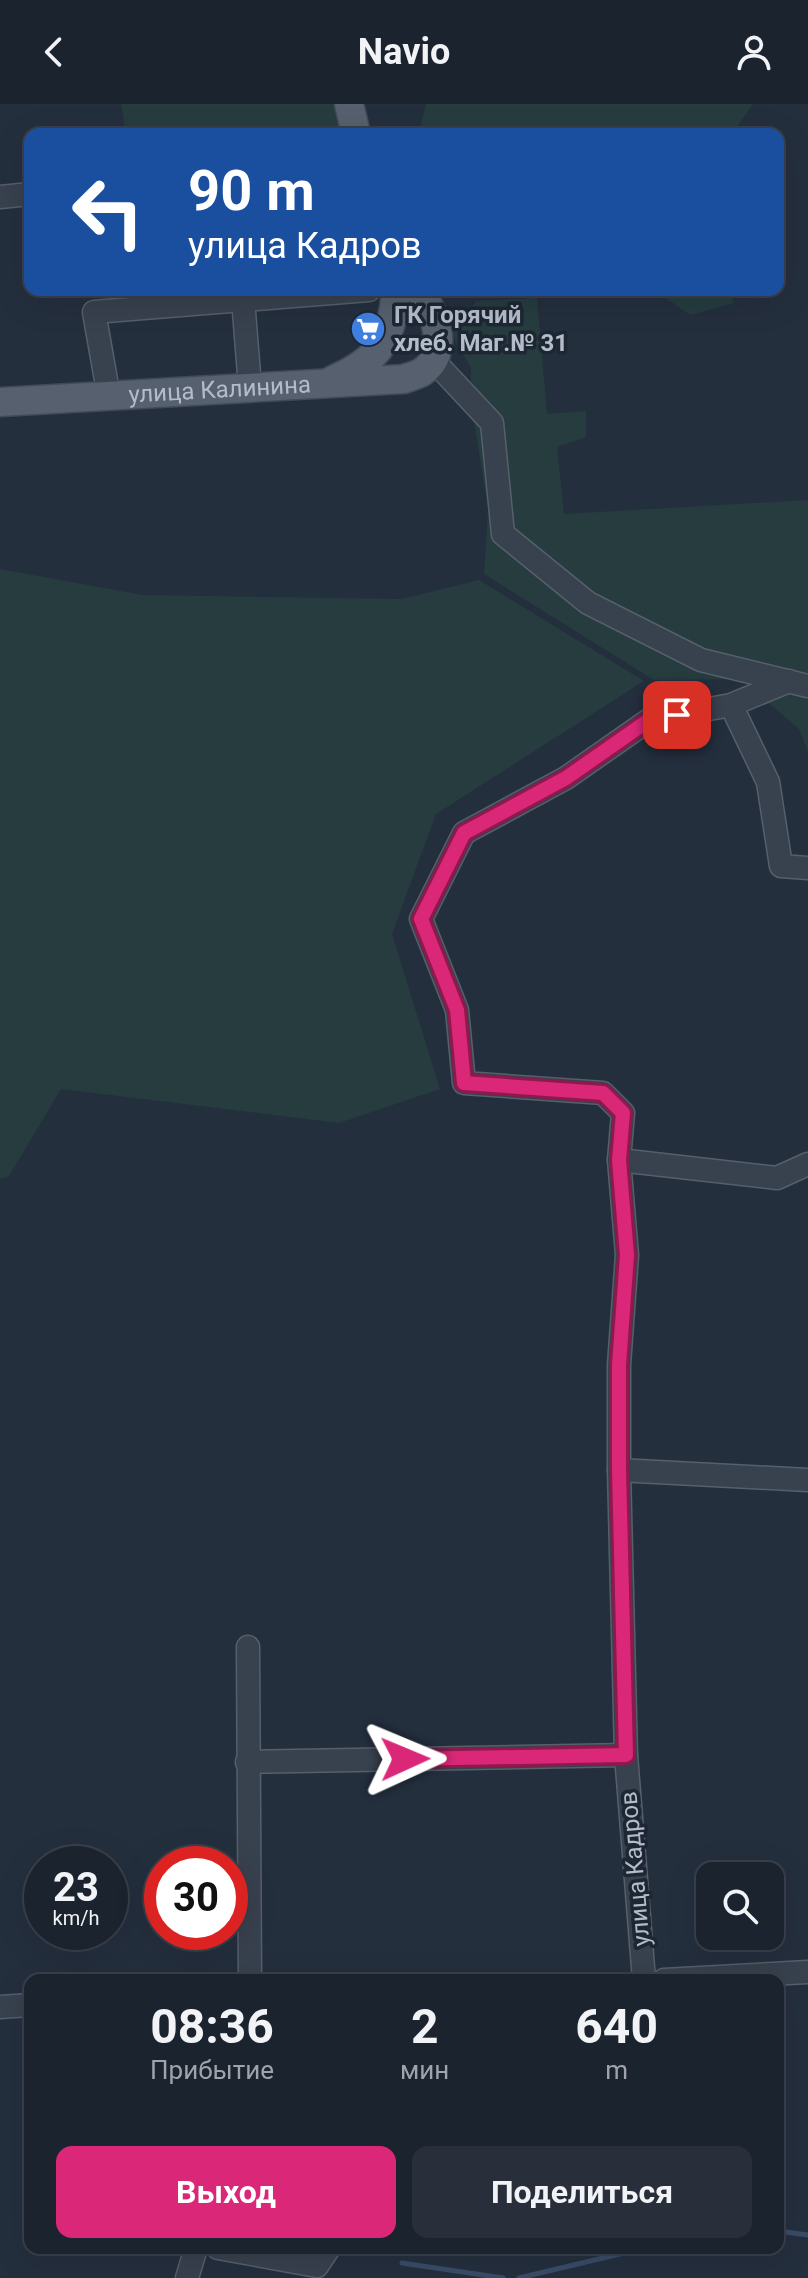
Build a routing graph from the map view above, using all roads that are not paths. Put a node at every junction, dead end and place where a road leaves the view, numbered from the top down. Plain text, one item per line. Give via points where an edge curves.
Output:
1 (349, 104) edge
2 (355, 128) edge
3 (24, 195) edge
4 (0, 197) edge
5 (285, 296) edge
6 (410, 296) edge
7 (416, 296) edge
8 (243, 299) junction
9 (434, 361) junction
10 (381, 368) junction
11 (250, 387) junction
12 (109, 397) junction
13 (0, 402) edge
14 (798, 684) edge
15 (731, 705) junction
16 (808, 868) edge
17 (619, 1160) junction
18 (808, 1164) edge
19 (619, 1470) junction
20 (808, 1480) edge
21 (248, 1647) dead end
22 (626, 1755) junction
23 (247, 1762) junction
24 (808, 1972) edge
25 (250, 1974) edge
26 (644, 1974) edge
27 (772, 1974) edge
28 (24, 2005) edge
29 (0, 2007) edge
30 (194, 2254) edge
31 (251, 2254) edge
32 (325, 2254) edge
33 (187, 2278) edge

1 - 2 main road
3 - 4 street
5 - 8 street
6 - 10 main road via 394,320
7 - 9 main road via 438,332
8 - 11 street
8 - 12 street via 94,312
9 - 10 main road via 404,379
9 - 14 street via 492,423 503,534 588,603 701,660
10 - 11 main road, улица Калинина via 358,369 329,382
11 - 12 main road, улица Калинина
12 - 13 main road, улица Калинина
14 - 15 street
15 - 16 street via 768,782 781,866
15 - 17 street, улица Кадров via 649,720 566,778 464,833 421,919 457,1010 464,1083 603,1093 623,1113
17 - 18 street via 777,1178
17 - 19 street, улица Кадров via 627,1255
19 - 20 street
19 - 22 street, улица Кадров
21 - 23 street
22 - 23 street
22 - 26 street, улица Кадров
23 - 25 street
24 - 27 street
28 - 29 street
30 - 33 street
31 - 32 street via 317,2266

